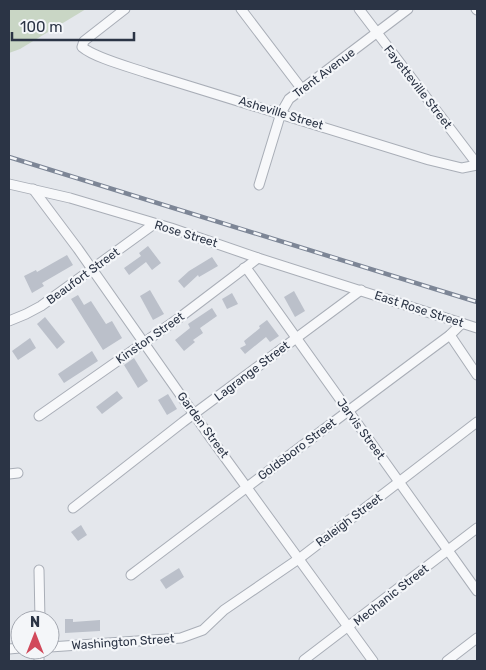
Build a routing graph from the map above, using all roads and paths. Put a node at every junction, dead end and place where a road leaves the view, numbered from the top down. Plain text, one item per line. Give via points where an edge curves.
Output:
1 (125, 9) edge
2 (241, 9) edge
3 (358, 9) edge
4 (408, 9) edge
5 (376, 33) junction
6 (301, 88) junction
7 (281, 113) junction
8 (477, 165) edge
9 (9, 184) edge
10 (259, 185) dead end
11 (33, 189) junction
12 (154, 224) junction
13 (258, 258) junction
14 (244, 268) junction
15 (91, 270) junction
16 (361, 290) junction
17 (9, 321) edge
18 (462, 323) junction
19 (477, 328) edge
20 (450, 335) junction
21 (296, 338) junction
22 (144, 343) junction
23 (477, 375) edge
24 (348, 410) junction
25 (195, 414) junction
26 (39, 416) dead end
27 (477, 422) edge
28 (400, 482) junction
29 (248, 487) junction
30 (73, 508) dead end
31 (477, 528) edge
32 (448, 550) junction
33 (300, 558) junction
34 (39, 570) dead end
35 (131, 575) dead end
36 (477, 591) edge
37 (40, 610) edge
38 (219, 615) joint
39 (349, 627) junction
40 (477, 638) edge
41 (60, 646) edge
42 (304, 660) edge
43 (373, 661) edge
44 (447, 661) edge

1 - 7 street, Asheville Street via 84,41 82,47 147,73
2 - 6 street
3 - 5 street, Fayetteville Street
4 - 5 street, Trent Avenue
5 - 6 street, Trent Avenue
5 - 8 street, Fayetteville Street
6 - 7 street, Trent Avenue
7 - 8 street, Asheville Street via 429,160 462,168
7 - 10 street, Trent Avenue
9 - 11 street, Rose Street
11 - 12 street, Rose Street
11 - 15 street, Garden Street
12 - 13 street, Rose Street
12 - 15 street, Beaufort Street
13 - 14 street, Kinston Street
13 - 16 street, Rose Street
14 - 21 street, Jarvis Street
14 - 22 street, Kinston Street
15 - 17 street, Beaufort Street via 41,306
15 - 22 street, Garden Street
16 - 18 street, East Rose Street
16 - 21 street, Lagrange Street
18 - 19 street, East Rose Street
18 - 20 street, Goldsboro Street
20 - 23 street
20 - 24 street, Goldsboro Street
21 - 24 street, Jarvis Street
21 - 25 street, Lagrange Street
22 - 25 street, Garden Street
22 - 26 street, Kinston Street
24 - 28 street, Jarvis Street
24 - 29 street, Goldsboro Street
25 - 29 street, Garden Street
25 - 30 street, Lagrange Street
27 - 28 street, Raleigh Street
28 - 32 street, Jarvis Street
28 - 33 street, Raleigh Street
29 - 33 street, Garden Street
29 - 35 street, Goldsboro Street
31 - 32 street, Mechanic Street
32 - 36 street, Jarvis Street
32 - 39 street, Mechanic Street
33 - 38 street, Raleigh Street
33 - 39 street, Garden Street
34 - 37 street
38 - 41 street, Washington Street via 203,630 181,638
39 - 42 street, Mechanic Street
39 - 43 street, Garden Street
40 - 44 street

